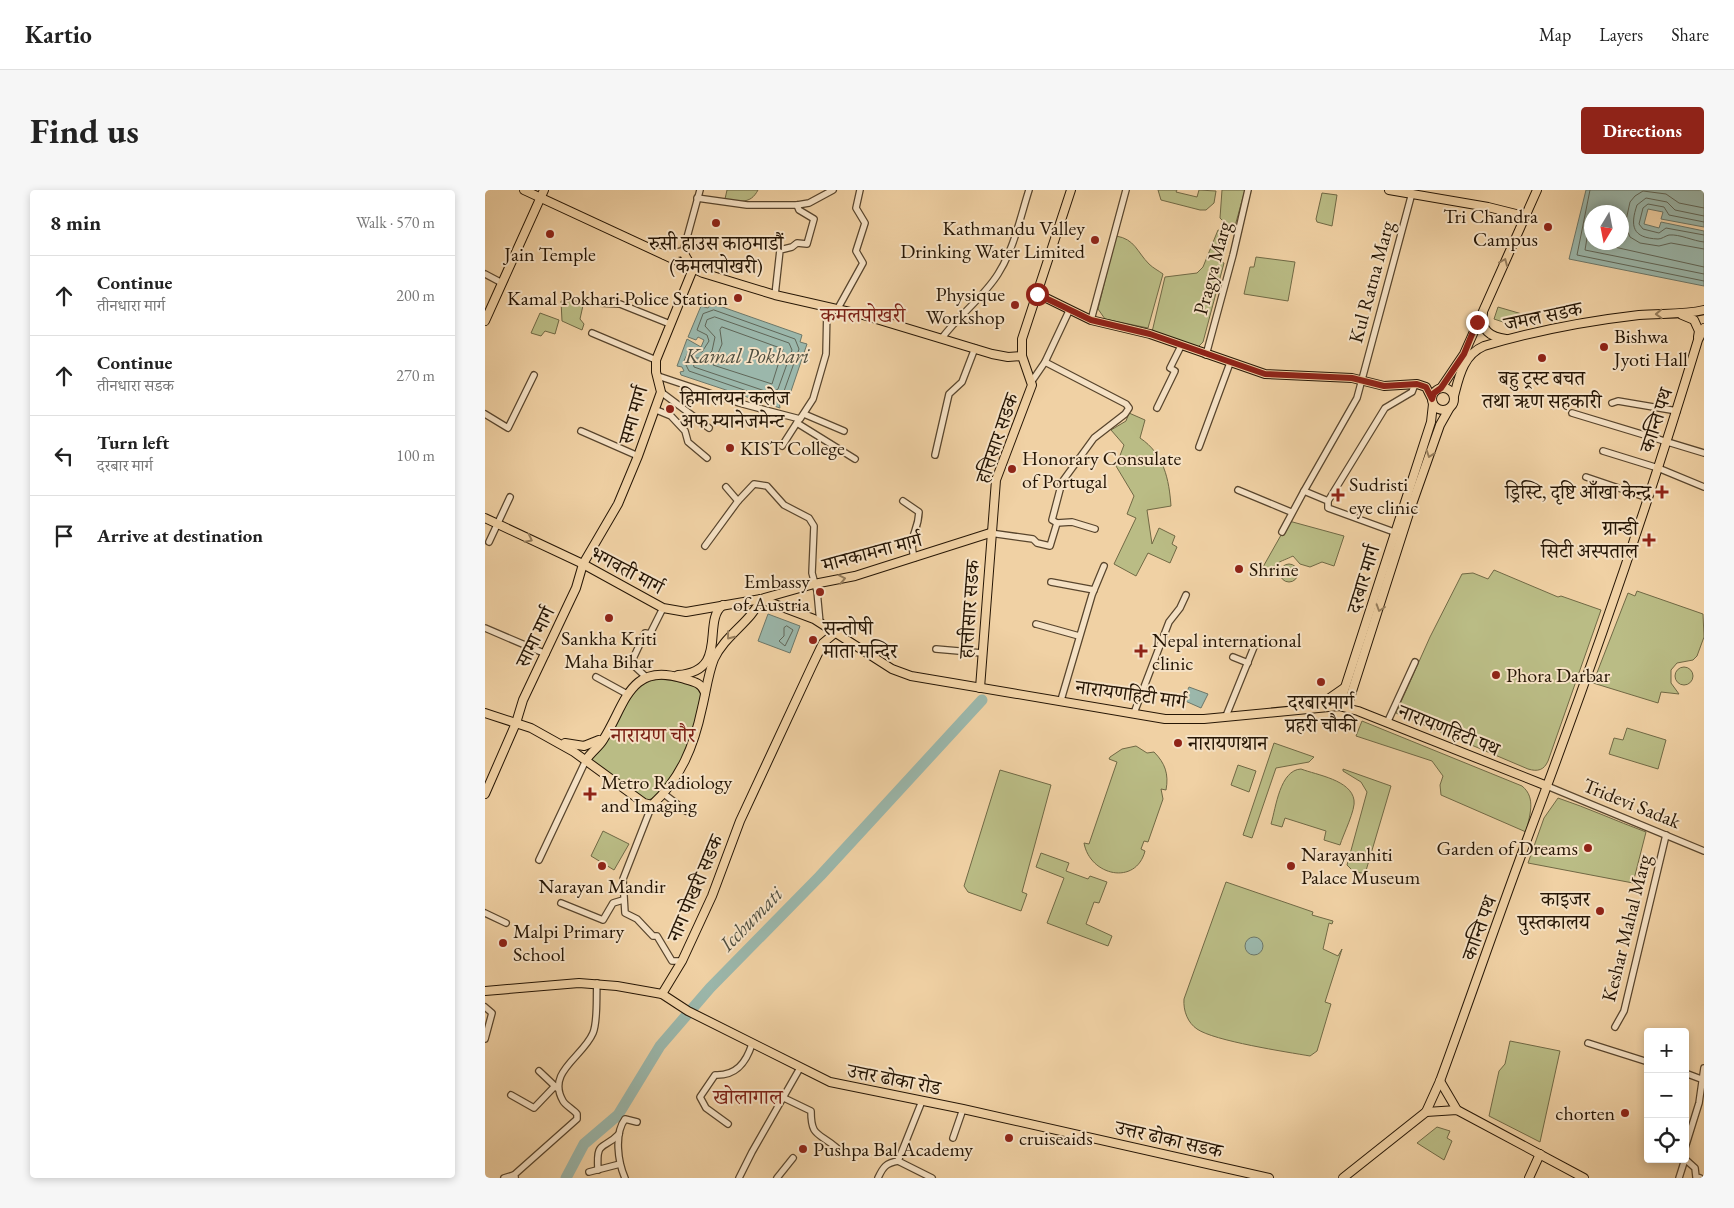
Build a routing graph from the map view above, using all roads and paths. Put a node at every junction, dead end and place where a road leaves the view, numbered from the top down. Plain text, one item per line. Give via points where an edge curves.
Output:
1 (523, 190) edge
2 (544, 190) edge
3 (700, 190) edge
4 (833, 190) edge
5 (860, 190) edge
6 (1029, 190) edge
7 (1071, 190) edge
8 (1126, 190) edge
9 (1248, 190) edge
10 (1389, 190) edge
11 (1537, 190) edge
12 (1412, 193) junction
13 (1425, 193) edge
14 (541, 198) junction
15 (697, 198) junction
16 (797, 205) junction
17 (1524, 216) junction
18 (683, 252) junction
19 (664, 255) junction
20 (693, 269) junction
21 (485, 274) edge
22 (502, 283) junction
23 (1037, 294) junction
24 (775, 295) junction
25 (599, 303) dead end
26 (1484, 306) junction
27 (827, 308) junction
28 (837, 310) junction
29 (1704, 310) edge
30 (1069, 311) junction
31 (1677, 314) junction
32 (1091, 320) junction
33 (485, 322) edge
34 (670, 324) junction
35 (1704, 328) edge
36 (592, 333) dead end
37 (942, 338) junction
38 (1508, 339) junction
39 (1698, 340) junction
40 (1181, 346) junction
41 (975, 348) junction
42 (1206, 355) junction
43 (1022, 356) junction
44 (656, 360) junction
45 (1045, 362) junction
46 (1230, 363) junction
47 (534, 374) dead end
48 (658, 376) junction
49 (1363, 379) junction
50 (1032, 381) junction
51 (1416, 384) junction
52 (1441, 388) junction
53 (661, 392) junction
54 (1454, 396) junction
55 (1433, 401) junction
56 (1612, 403) dead end
57 (1157, 408) dead end
58 (653, 409) junction
59 (1449, 409) junction
60 (1677, 411) junction
61 (1572, 413) dead end
62 (485, 414) edge
63 (800, 419) junction
64 (709, 428) dead end
65 (844, 430) dead end
66 (581, 431) dead end
67 (1667, 442) junction
68 (781, 446) dead end
69 (1199, 447) dead end
70 (1603, 451) dead end
71 (1704, 453) edge
72 (935, 455) dead end
73 (638, 456) junction
74 (707, 458) dead end
75 (855, 459) dead end
76 (1658, 468) junction
77 (1586, 477) dead end
78 (726, 487) dead end
79 (1704, 487) edge
80 (1238, 490) dead end
81 (1304, 491) junction
82 (510, 497) dead end
83 (1649, 498) junction
84 (738, 501) junction
85 (903, 501) dead end
86 (1328, 501) junction
87 (1291, 512) junction
88 (485, 518) edge
89 (1057, 522) junction
90 (498, 524) junction
91 (1095, 529) dead end
92 (1282, 532) dead end
93 (1394, 532) junction
94 (990, 533) junction
95 (489, 542) dead end
96 (705, 546) dead end
97 (914, 558) junction
98 (583, 564) junction
99 (1104, 566) dead end
100 (1051, 582) dead end
101 (814, 584) junction
102 (1094, 590) junction
103 (1186, 595) dead end
104 (761, 599) junction
105 (723, 605) junction
106 (663, 608) junction
107 (820, 623) junction
108 (1036, 624) dead end
109 (485, 628) edge
110 (835, 633) junction
111 (1079, 636) junction
112 (1254, 647) dead end
113 (936, 649) dead end
114 (714, 653) junction
115 (982, 653) junction
116 (546, 654) junction
117 (1233, 656) dead end
118 (1415, 662) dead end
119 (1248, 663) junction
120 (645, 676) junction
121 (674, 676) junction
122 (596, 677) dead end
123 (980, 688) junction
124 (1344, 688) junction
125 (1353, 690) junction
126 (705, 693) junction
127 (627, 694) junction
128 (1061, 700) junction
129 (1317, 706) junction
130 (1339, 706) junction
131 (1347, 708) junction
132 (485, 713) edge
133 (1134, 713) junction
134 (1226, 716) junction
135 (1371, 716) junction
136 (516, 723) junction
137 (1387, 723) junction
138 (609, 730) junction
139 (544, 735) junction
140 (585, 760) junction
141 (1547, 786) junction
142 (485, 794) edge
143 (664, 794) junction
144 (652, 805) junction
145 (686, 811) dead end
146 (1666, 835) junction
147 (1704, 851) edge
148 (539, 860) dead end
149 (623, 900) junction
150 (561, 903) dead end
151 (485, 913) edge
152 (506, 923) dead end
153 (682, 961) junction
154 (597, 983) junction
155 (485, 991) edge
156 (662, 994) junction
157 (485, 1007) edge
158 (1615, 1027) dead end
159 (485, 1039) edge
160 (1588, 1043) dead end
161 (752, 1044) junction
162 (1644, 1061) edge
163 (800, 1068) junction
164 (1704, 1068) edge
165 (539, 1071) dead end
166 (1689, 1074) edge
167 (1701, 1079) junction
168 (1440, 1081) junction
169 (557, 1088) junction
170 (511, 1094) dead end
171 (784, 1098) junction
172 (922, 1102) junction
173 (963, 1109) junction
174 (1457, 1110) junction
175 (1426, 1112) junction
176 (637, 1122) dead end
177 (728, 1124) dead end
178 (619, 1134) junction
179 (1689, 1135) edge
180 (953, 1138) dead end
181 (1091, 1139) joint
182 (837, 1148) dead end
183 (1540, 1154) junction
184 (793, 1158) dead end
185 (898, 1161) junction
186 (1689, 1162) edge
187 (1684, 1163) edge
188 (620, 1164) junction
189 (598, 1170) junction
190 (589, 1172) dead end
191 (514, 1176) edge
192 (504, 1178) edge
193 (625, 1178) edge
194 (739, 1178) edge
195 (777, 1178) edge
196 (878, 1178) edge
197 (932, 1178) edge
198 (1269, 1178) edge
199 (1343, 1178) edge
200 (1529, 1178) edge
201 (1585, 1178) edge
202 (1679, 1178) edge
203 (1700, 1178) edge

1 - 14 main road
2 - 14 main road
3 - 15 street
4 - 16 street via 809,203
5 - 28 street via 856,208 865,223 856,251 863,263
6 - 37 street via 1010,252 999,273
7 - 23 main road
8 - 32 street
9 - 42 street, Pragya Marg
10 - 12 main road
11 - 17 main road
12 - 13 main road
12 - 49 street, Kul Ratna Marg
13 - 17 main road
14 - 19 main road
14 - 22 main road
15 - 16 street
15 - 18 street
16 - 24 street via 799,210 815,219 815,223 807,244 797,243 780,250
26 -> 17 main road
18 - 19 main road
18 - 20 main road
19 - 20 main road
20 - 24 main road
20 - 34 main road, समा मार्ग
21 - 22 street
22 - 33 main road
23 - 30 main road
23 - 43 main road via 1022,339
24 - 27 main road
25 - 34 street via 620,304
26 - 38 main road via 1482,323 1486,331 1495,337
26 - 52 main road via 1464,354
27 - 28 main road
27 - 63 street via 826,354 813,399
28 - 37 main road
29 - 31 main road
30 - 32 main road
30 - 45 street
31 -> 38 main road, जमल सडक via 1589,322
31 - 39 main road via 1694,320 1699,331
32 - 40 main road via 1150,334
34 - 44 main road, समा मार्ग
35 - 39 main road, कान्ति पथ
36 - 44 street
37 - 41 main road
38 - 54 main road, जमल सडक via 1472,353 1463,365
39 - 60 main road, कान्ति पथ
40 - 42 main road
40 - 57 street via 1170,368 1175,371
41 - 43 main road via 1008,358
41 - 72 street via 962,382 949,394
42 - 46 main road
43 - 50 main road, हत्तिसार सडक
44 - 48 main road, समा मार्ग
45 - 50 street
45 - 89 street via 1129,408 1094,438 1062,482 1052,520
46 - 49 main road via 1272,375
46 - 69 street
47 - 62 street via 507,428
48 - 53 main road, समा मार्ग
48 - 63 street
49 - 51 main road via 1384,386
49 - 81 street, Kul Ratna Marg via 1357,398
50 - 94 main road, हत्तिसार सडक via 1028,401 998,472
51 - 55 main road via 1426,387
51 - 86 street via 1412,392 1383,410
52 - 54 main road via 1448,389
52 - 55 main road via 1434,393
53 - 58 main road, समा मार्ग
53 - 64 street
54 - 59 main road
55 - 59 main road via 1442,410
55 - 93 main road, दरबार मार्ग via 1431,422
56 - 60 street via 1618,401
58 - 73 main road, समा मार्ग
58 - 74 street via 671,416 685,431 688,442
59 -> 125 main road, दरबार मार्ग via 1440,425 1411,507
60 - 67 main road, कान्ति पथ
61 - 67 street
63 - 65 street
63 - 68 street
63 - 75 street
66 - 73 street
67 - 71 street
67 - 76 main road, कान्ति पथ
70 - 76 street
73 - 98 main road, समा मार्ग via 618,504
76 - 79 street
76 - 83 main road, कान्ति पथ
77 - 83 street
78 - 84 street
80 - 87 street
81 - 86 street
81 - 87 street, Kul Ratna Marg
82 - 90 street
83 - 141 main road, कान्ति पथ
84 - 96 street
84 - 101 street via 754,484 767,486 784,505 809,518 814,526
85 - 97 street via 919,512 918,524 911,538
86 - 93 street via 1328,508
87 - 92 street, Kul Ratna Marg
88 - 90 main road, भगवती मार्ग
89 - 91 street via 1071,522
89 - 94 street via 1050,546 1033,539
90 - 95 street
90 -> 98 main road, भगवती मार्ग
93 - 124 main road, दरबार मार्ग
94 - 97 main road, मानकामना मार्ग
94 - 115 main road, हात्तीसार सडक
101 -> 97 main road, मानकामना मार्ग via 855,576
98 - 106 main road, भगवती मार्ग
98 - 116 main road, सामा मार्ग via 576,588
99 - 102 street
100 - 102 street
101 - 104 main road, मानकामना मार्ग
101 - 107 street
102 - 111 street
103 - 133 street via 1169,622
104 - 105 main road, भगवती मार्ग
104 - 107 main road, नारायणहिटी मार्ग
104 -> 114 main road
105 - 106 main road, भगवती मार्ग via 686,612
105 - 114 main road via 715,618
106 - 120 street via 650,634 645,633 631,663
107 - 110 main road, नारायणहिटी मार्ग
108 - 111 street
109 - 116 street
110 - 123 main road, नारायणहिटी मार्ग via 892,669 911,676
110 - 153 main road, नाग पोखरी सडक via 823,644 806,677 740,821 712,896
111 - 128 street
112 - 119 street
113 - 115 street
114 - 121 main road via 694,672
114 - 126 main road
115 - 123 main road, हात्तीसार सडक
116 - 136 main road, सामा मार्ग via 523,700
117 - 119 street
118 - 137 street
119 - 134 street
120 - 121 main road
120 - 127 main road
121 - 126 main road via 698,684
122 - 127 street
123 - 128 main road, नारायणहिटी मार्ग
124 - 129 main road
124 - 130 main road, दरबार मार्ग
125 - 131 main road, दरबार मार्ग
125 - 135 main road via 1355,703
126 - 143 main road via 689,755
127 - 138 main road
128 - 133 main road, नारायणहिटी मार्ग
129 - 130 main road, नारायणहिटी मार्ग
129 - 134 main road, नारायणहिटी मार्ग
130 - 131 main road, नारायणहिटी पथ
131 - 135 main road, नारायणहिटी पथ
132 - 136 main road
133 - 134 main road, नारायणहिटी मार्ग via 1190,720
135 - 137 main road, नारायणहिटी पथ
136 - 139 main road
136 - 142 main road, सामा मार्ग
137 - 141 main road, नारायणहिटी पथ
138 - 139 main road via 595,742 584,746 570,745
138 - 140 main road
139 - 140 main road
140 - 144 main road via 644,803
140 - 148 street
141 - 146 street, Tridevi Sadak
141 - 168 main road, कान्ति पथ
143 - 144 main road
143 - 145 street
144 - 149 street via 627,862
146 - 147 street, Tridevi Sadak
146 - 158 street, Keshar Mahal Marg via 1624,1011
149 - 150 street via 613,903 603,920
149 - 153 street via 625,913 657,936 672,960
151 - 152 street
153 - 156 main road, नाग पोखरी सडक
154 - 155 main road
154 - 156 main road
154 - 169 street via 594,1030 583,1049 559,1077
156 - 161 main road, उत्तर ढोका रोड
157 - 159 street via 493,1013
160 - 162 street
161 - 163 main road, उत्तर ढोका रोड
161 - 177 street via 737,1069 728,1075 715,1075 700,1097 706,1108
163 - 171 street
163 - 172 main road, उत्तर ढोका रोड via 830,1082
164 - 167 street
165 - 169 street
166 - 167 street
167 - 179 street via 1699,1103
168 - 174 main road
168 - 175 main road, कान्ति पथ
169 - 170 street via 534,1108
169 - 191 street via 566,1105 577,1114 577,1119
171 - 182 street via 811,1111 809,1120 815,1132
171 - 194 street
172 - 173 main road, उत्तर ढोका रोड
172 - 185 street
173 - 180 street
173 - 181 main road, उत्तर ढोका रोड
174 - 175 main road
174 - 183 main road
175 - 199 main road
176 - 178 street via 625,1119
178 - 188 street
178 - 189 street via 600,1147
181 - 198 main road, उत्तर ढोका सडक
183 - 200 main road
183 - 201 main road
184 - 195 street
185 - 196 street via 883,1167
185 - 197 street
186 - 203 street
187 - 202 street
188 - 189 street
188 - 193 street
189 - 190 street
191 - 192 street

